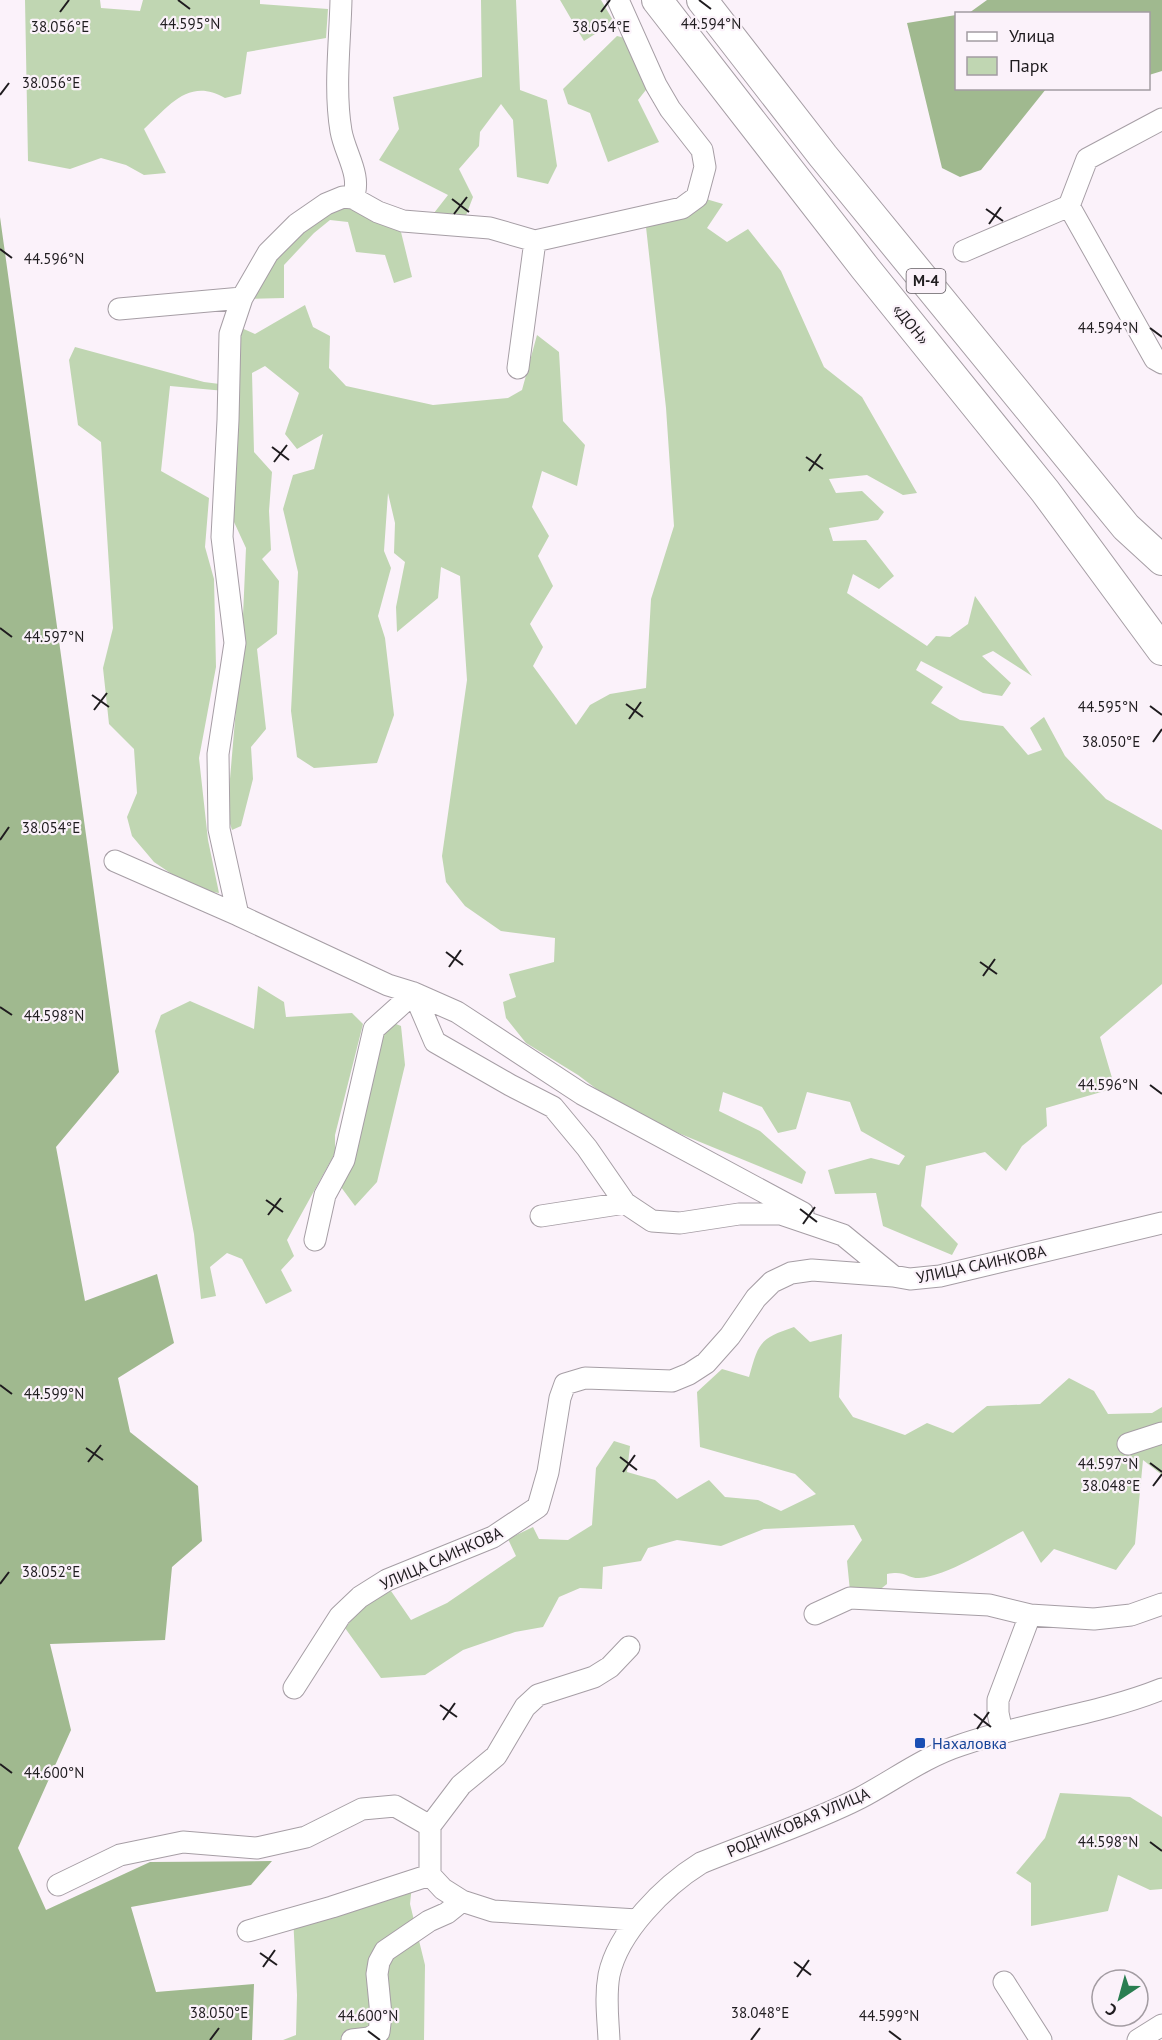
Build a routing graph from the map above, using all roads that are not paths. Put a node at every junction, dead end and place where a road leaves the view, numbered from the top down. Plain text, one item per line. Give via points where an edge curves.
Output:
1 (341, 0) edge
2 (618, 0) edge
3 (657, 0) edge
4 (702, 0) edge
5 (1162, 119) edge
6 (353, 198) junction
7 (1069, 206) junction
8 (536, 242) junction
9 (964, 251) dead end
10 (242, 298) junction
11 (119, 309) dead end
12 (1162, 363) edge
13 (518, 368) dead end
14 (1044, 491) junction
15 (1126, 527) junction
16 (1162, 560) edge
17 (1162, 568) edge
18 (1162, 620) edge
19 (1162, 650) edge
20 (115, 861) dead end
21 (238, 915) junction
22 (414, 993) junction
23 (625, 1203) junction
24 (541, 1216) dead end
25 (1162, 1222) edge
26 (843, 1235) junction
27 (315, 1240) dead end
28 (893, 1276) junction
29 (1162, 1433) edge
30 (1128, 1444) dead end
31 (1162, 1604) edge
32 (815, 1614) dead end
33 (1030, 1615) junction
34 (628, 1647) dead end
35 (294, 1688) dead end
36 (1162, 1689) edge
37 (1002, 1732) junction
38 (430, 1826) junction
39 (430, 1875) junction
40 (58, 1885) dead end
41 (462, 1901) junction
42 (637, 1920) junction
43 (248, 1931) dead end
44 (1004, 1982) dead end
45 (1162, 2025) edge
46 (351, 2040) edge
47 (609, 2040) edge
48 (1041, 2040) edge
49 (1138, 2040) edge

1 - 6 street via 338,113 355,173
2 - 8 street via 656,85 702,150 705,167 697,197 682,208
3 - 14 highway, «ДОН» / М-4
4 - 15 highway, М-4 via 823,156
5 - 7 street via 1087,159
6 - 8 street via 403,221 490,228
6 - 10 street via 343,197 326,204 297,224 268,253
7 - 9 street
7 - 12 street via 1155,359
8 - 13 street
10 - 11 street
10 - 21 street via 230,334 222,537 235,643 218,754 219,829
14 - 18 highway
14 - 19 highway, «ДОН» / М-4
15 - 16 highway, М-4
15 - 17 highway
20 - 21 street
21 - 22 street via 388,985
22 - 23 street via 435,1042 553,1107
22 - 26 street via 457,1012 582,1094
22 - 27 street via 374,1029 344,1160 325,1195
23 - 24 street
23 - 26 street via 652,1221 680,1223 740,1214 781,1214
25 - 28 street, УЛИЦА САИНКОВА via 940,1276
26 - 28 street
28 - 35 street, УЛИЦА САИНКОВА via 812,1270 791,1273 772,1282 706,1363 689,1374 672,1381 585,1378 565,1384 538,1507 493,1537 387,1580 360,1597 340,1617
29 - 30 street
31 - 33 street via 1131,1615 1103,1618
32 - 33 street via 850,1598 989,1605
33 - 37 street via 998,1700
34 - 38 street via 610,1667 594,1677 538,1695 525,1707 496,1756 461,1785
36 - 37 street, РОДНИКОВАЯ УЛИЦА via 1078,1715
37 - 42 street, РОДНИКОВАЯ УЛИЦА via 959,1745 920,1762 845,1805 700,1863 666,1888
38 - 39 street
38 - 40 street via 395,1806 362,1809 306,1837 257,1848 183,1842 120,1855
39 - 41 street via 443,1890
39 - 43 street
41 - 42 street via 493,1911
41 - 46 street via 385,1951 377,1974 381,2016 378,2031 369,2038
42 - 47 street, РОДНИКОВАЯ УЛИЦА via 610,1974 606,1999
44 - 48 street
45 - 49 street

